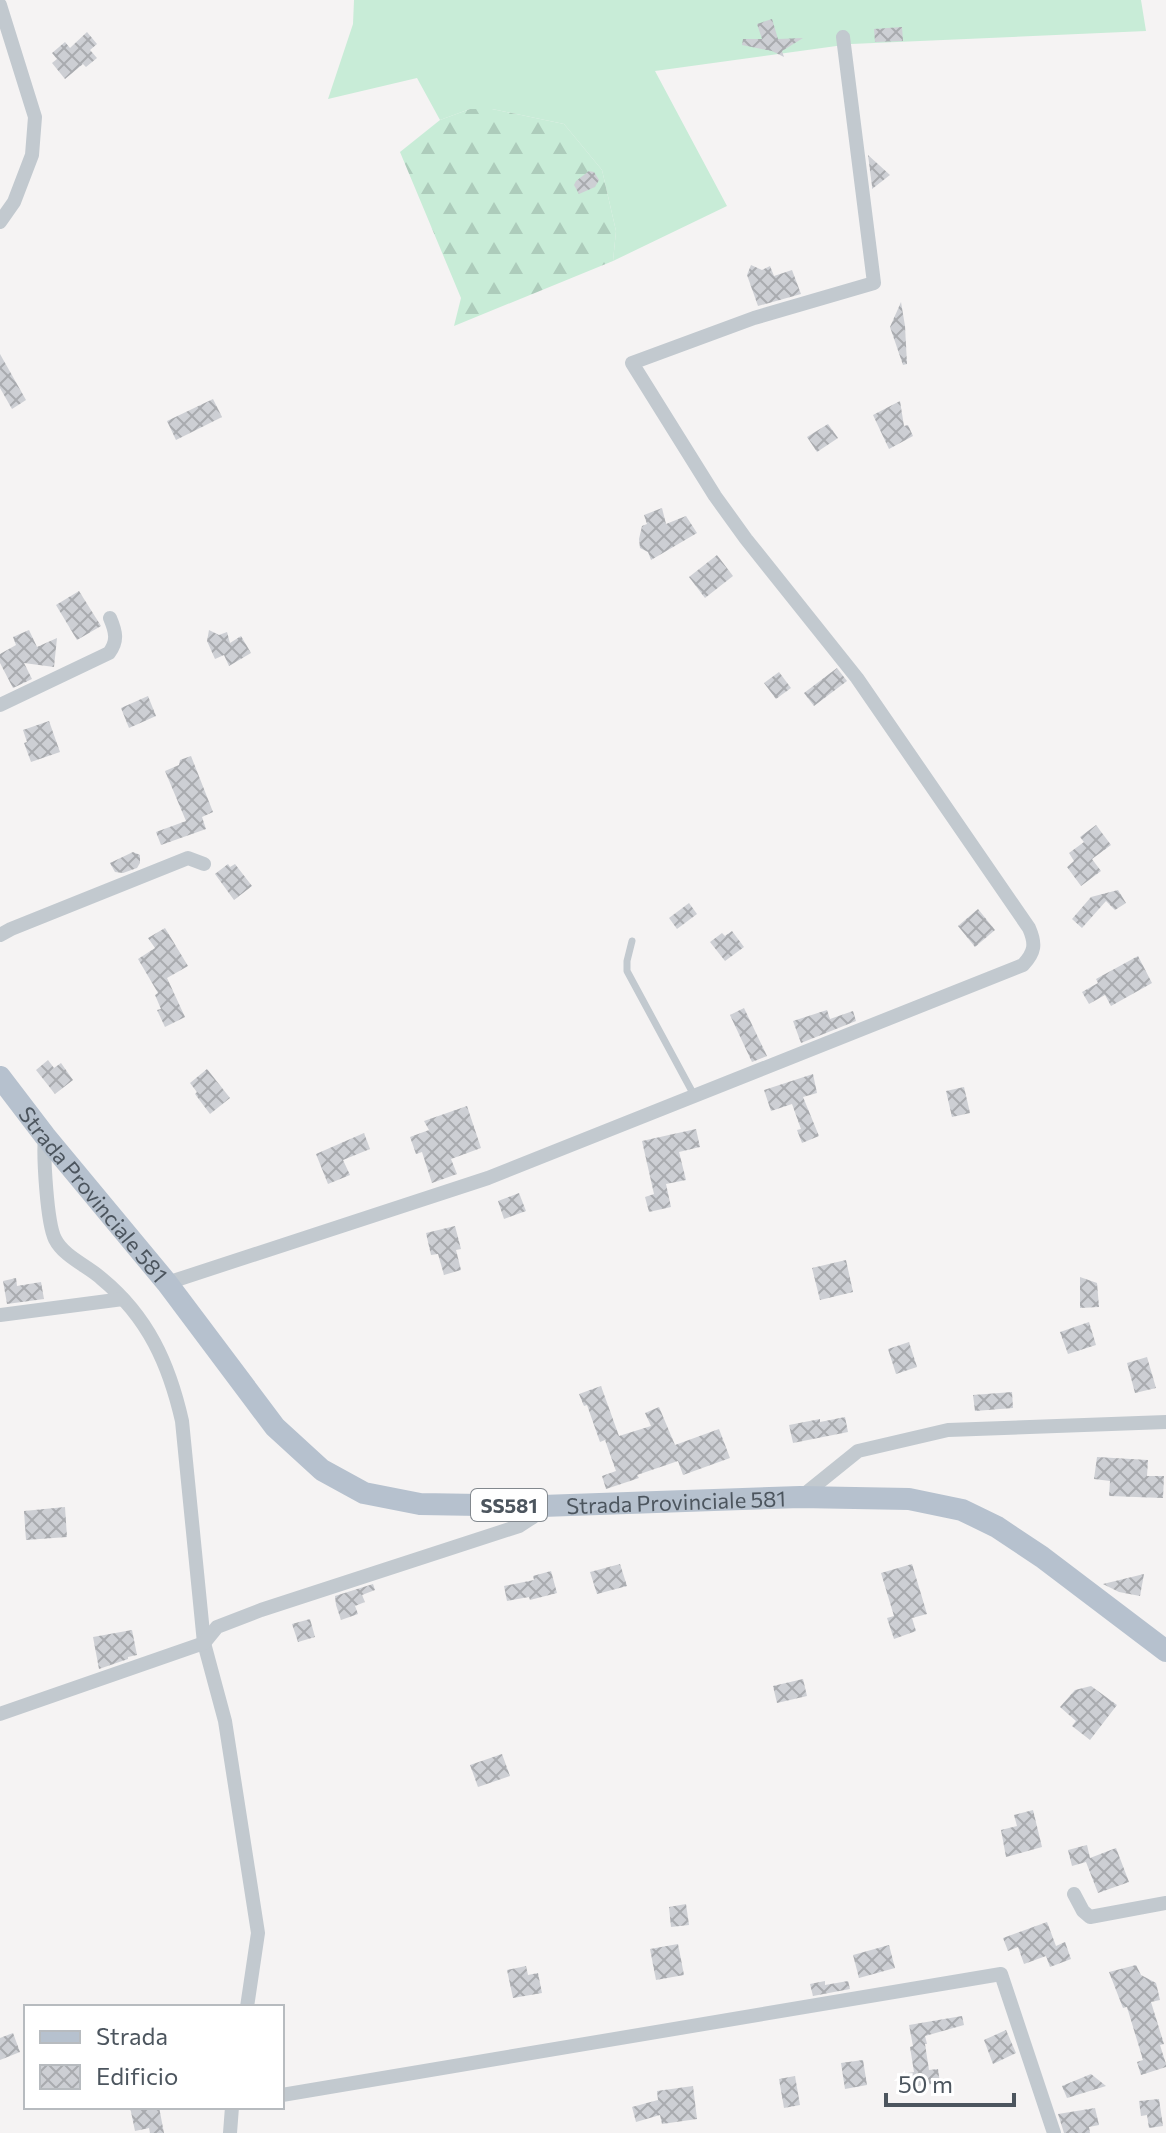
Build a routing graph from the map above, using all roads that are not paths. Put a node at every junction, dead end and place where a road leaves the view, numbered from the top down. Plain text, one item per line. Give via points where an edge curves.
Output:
1 (0, 5) edge
2 (843, 37) dead end
3 (0, 222) edge
4 (110, 618) dead end
5 (0, 705) edge
6 (204, 864) dead end
7 (0, 935) edge
8 (632, 941) dead end
9 (0, 1077) edge
10 (694, 1095) junction
11 (45, 1136) junction
12 (167, 1283) junction
13 (123, 1299) junction
14 (0, 1315) edge
15 (1166, 1422) edge
16 (800, 1497) junction
17 (542, 1506) junction
18 (204, 1643) junction
19 (1166, 1651) edge
20 (0, 1714) edge
21 (1074, 1894) dead end
22 (1166, 1903) edge
23 (247, 2005) edge
24 (284, 2095) edge
25 (232, 2109) edge
26 (230, 2133) edge
27 (1054, 2133) edge

1 - 3 street via 35,117 32,155 14,202
2 - 10 street via 874,283 754,318 632,363 715,496 857,678 1035,942 1023,965
4 - 5 street via 116,637 109,653
6 - 7 street via 188,858
8 - 10 lane via 627,971
9 - 11 main road, Strada Provinciale 581 / SS581
10 - 12 street via 488,1178
11 - 12 main road, Strada Provinciale 581 / SS581
11 - 13 street via 55,1238
12 - 17 main road, Strada Provinciale 581 / SS581 via 275,1427 322,1470 364,1493 420,1504
13 - 14 street
13 - 18 street via 154,1340 174,1386
15 - 16 street via 948,1430 858,1451
16 - 17 main road, Strada Provinciale 581 / SS581
16 - 19 main road, Strada Provinciale 581 / SS581 via 909,1499 962,1510 1042,1557
17 - 18 street via 519,1526 217,1627
18 - 20 street
18 - 23 street via 225,1721 258,1933
21 - 22 street via 1090,1917
24 - 27 street via 1001,1974
25 - 26 street

